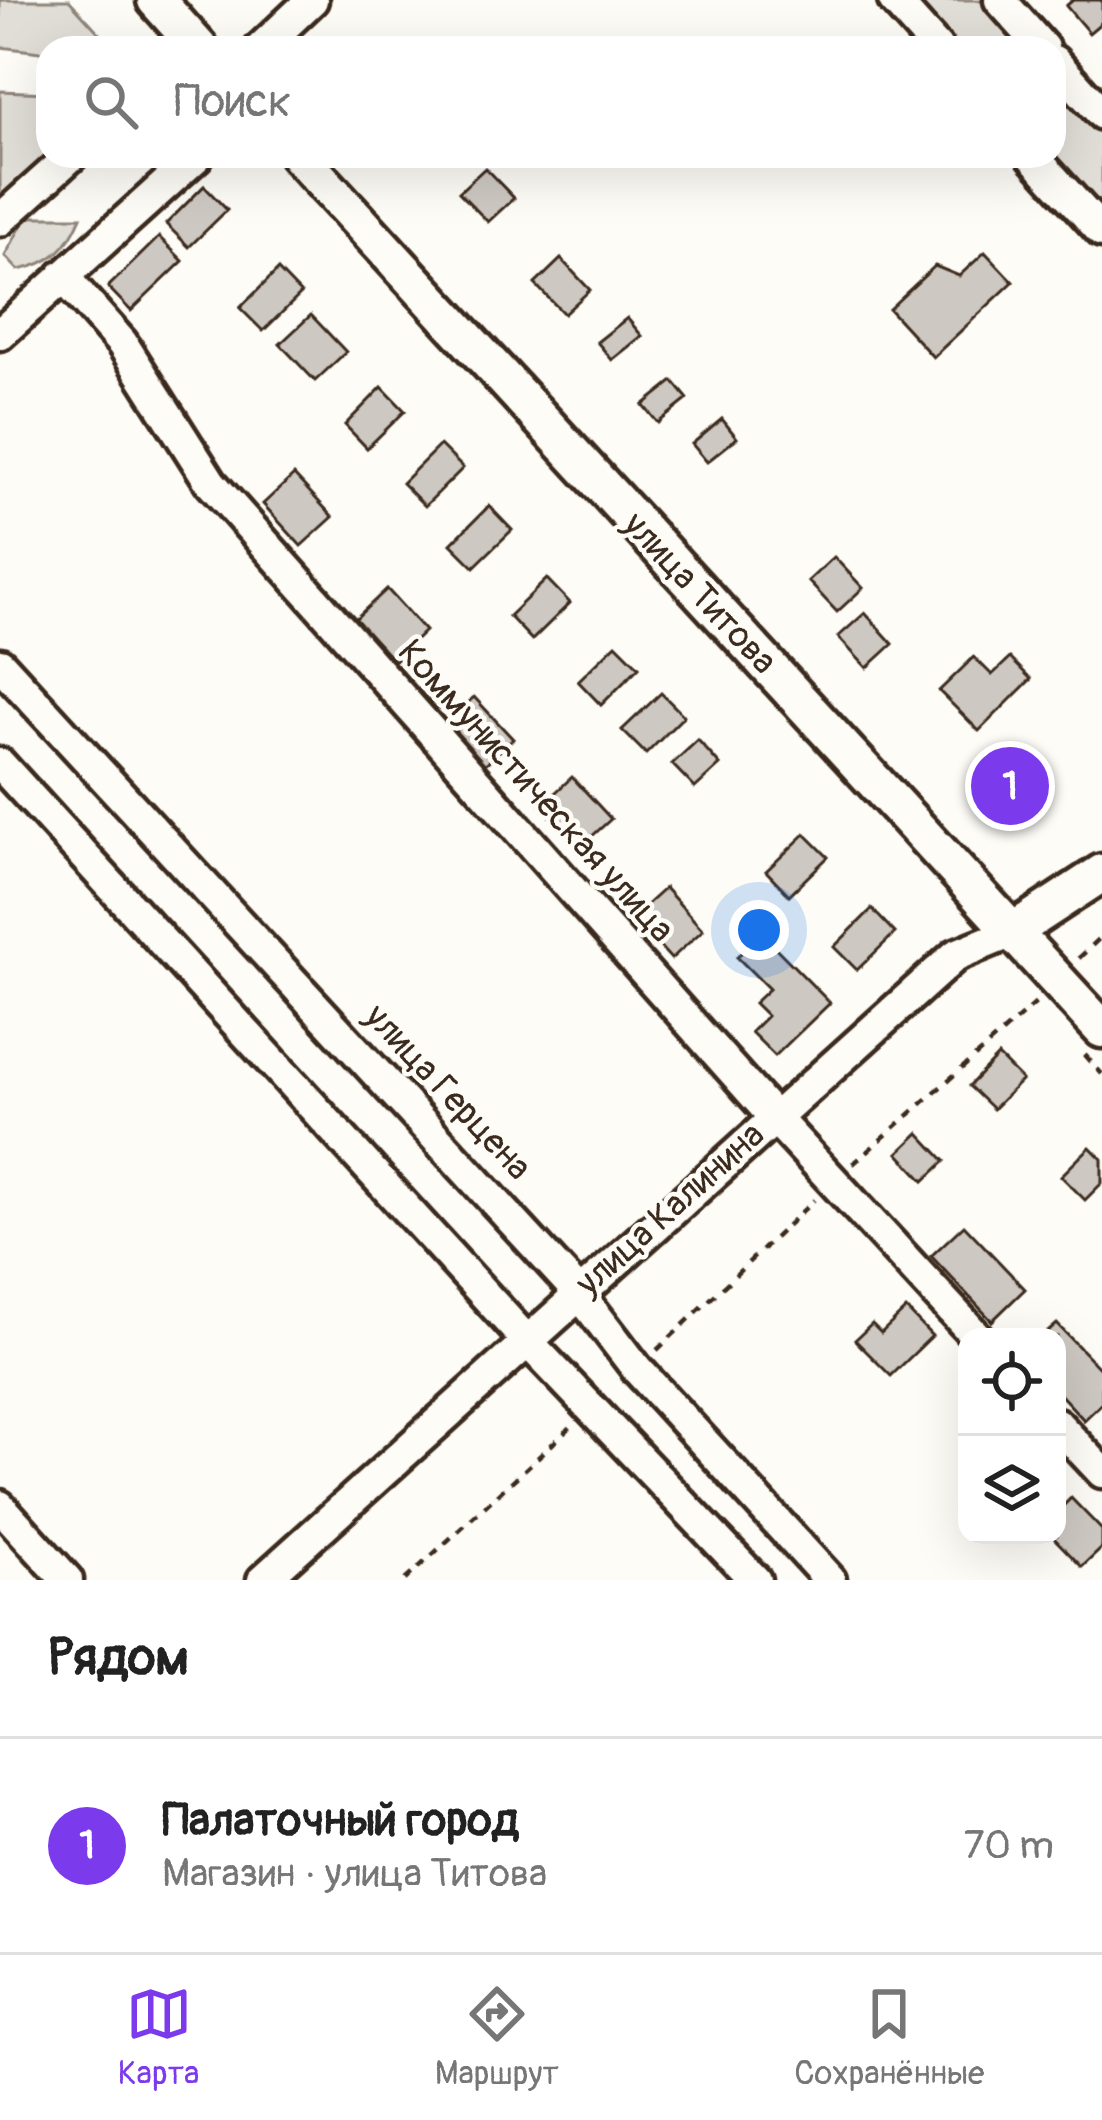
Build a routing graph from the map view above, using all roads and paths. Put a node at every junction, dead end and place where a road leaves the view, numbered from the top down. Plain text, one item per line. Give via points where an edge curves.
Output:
1 (156, 0) edge
2 (312, 0) edge
3 (894, 0) edge
4 (1000, 0) edge
5 (186, 36) edge
6 (274, 36) edge
7 (926, 36) edge
8 (1032, 36) edge
9 (1066, 74) edge
10 (1102, 114) edge
11 (58, 168) edge
12 (184, 168) edge
13 (309, 168) edge
14 (1044, 168) edge
15 (0, 220) edge
16 (1102, 232) edge
17 (63, 276) junction
18 (0, 334) edge
19 (0, 664) edge
20 (0, 764) edge
21 (1102, 872) edge
22 (1012, 932) junction
23 (1102, 936) edge
24 (1066, 970) dead end
25 (1034, 1001) dead end
26 (1102, 1029) edge
27 (772, 1115) junction
28 (833, 1182) junction
29 (578, 1292) junction
30 (969, 1328) edge
31 (526, 1341) junction
32 (637, 1369) junction
33 (593, 1405) junction
34 (1066, 1434) edge
35 (1102, 1472) edge
36 (0, 1506) edge
37 (67, 1580) edge
38 (262, 1580) edge
39 (405, 1580) edge
40 (755, 1580) edge
41 (830, 1580) edge

1 - 5 main road
2 - 6 street
3 - 7 street
4 - 8 street
9 - 10 street
11 - 15 street
12 - 17 street
13 - 22 main road, улица Титова
14 - 16 street
17 - 18 street
17 - 27 street, Коммунистическая улица via 122,343 211,483
19 - 29 street, улица Герцена
20 - 31 street
21 - 22 main road, улица Калинина
22 - 26 main road, улица Титова
22 - 27 street, улица Калинина via 956,955
23 - 24 path
25 - 28 path
27 - 28 street, Коммунистическая улица
27 - 29 street, улица Калинина
28 - 30 street, Коммунистическая улица
28 - 32 path
29 - 31 street, улица Калинина
29 - 32 street, улица Герцена
31 - 33 street
31 - 38 street, улица Калинина
32 - 41 street, улица Герцена
33 - 39 path
33 - 40 street
34 - 35 street
36 - 37 street

